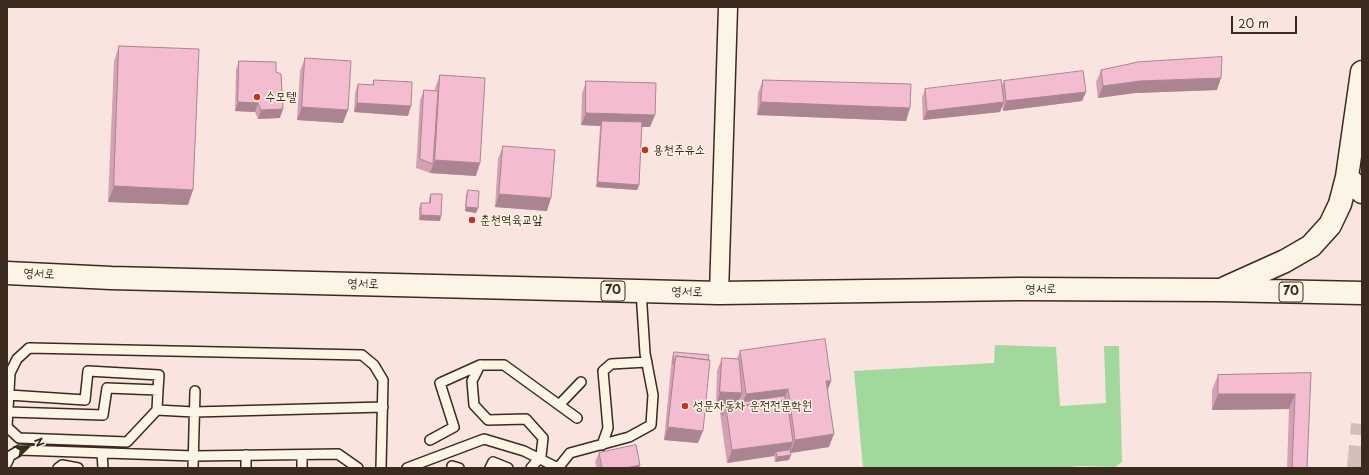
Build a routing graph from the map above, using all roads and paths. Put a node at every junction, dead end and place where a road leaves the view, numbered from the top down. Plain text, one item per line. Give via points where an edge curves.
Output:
1 (728, 7) edge
2 (1362, 72) edge
3 (1355, 184) edge
4 (7, 273) edge
5 (1220, 290) junction
6 (641, 291) junction
7 (719, 293) junction
8 (1362, 293) edge
9 (647, 362) junction
10 (480, 365) junction
11 (581, 382) dead end
12 (158, 390) junction
13 (195, 391) dead end
14 (9, 395) junction
15 (559, 405) junction
16 (383, 407) junction
17 (157, 410) junction
18 (8, 412) junction
19 (194, 412) junction
20 (578, 418) dead end
21 (430, 440) dead end
22 (602, 445) junction
23 (102, 453) junction
24 (302, 455) junction
25 (194, 456) junction
26 (246, 456) junction
27 (538, 459) junction
28 (7, 463) edge
29 (58, 468) edge
30 (78, 468) edge
31 (103, 468) edge
32 (193, 468) edge
33 (246, 468) edge
34 (302, 468) edge
35 (358, 468) edge
36 (381, 468) edge
37 (407, 468) edge
38 (490, 468) edge
39 (508, 468) edge
40 (531, 468) edge
41 (558, 468) edge

1 - 7 street, 영서로
2 - 3 main road
3 - 5 main road via 1340,204 1330,225 1311,246 1285,261
4 - 6 main road, 영서로 / 70 via 111,278
5 - 7 main road, 영서로 / 70 via 1020,289
5 - 8 main road, 영서로 / 70
6 - 7 main road, 영서로 / 70
6 - 9 lane via 642,329
9 - 22 lane via 653,395 651,424 629,437
9 - 22 lane via 611,364 603,371 608,428
10 - 15 lane via 504,365
10 - 21 lane via 440,383 454,427
10 - 27 lane via 472,381 474,406 488,420 526,419 543,438 541,456
11 - 15 lane
12 - 14 lane via 159,375 88,371 85,400
12 - 17 lane
12 - 18 lane via 107,388 103,416
13 - 19 lane
14 - 16 lane via 10,373 17,359 29,348 362,355 374,365 383,380
14 - 18 lane
15 - 20 lane
16 - 19 lane
16 - 36 lane
17 - 18 lane via 127,442 19,438 8,427
17 - 19 lane
19 - 25 lane
22 - 41 lane via 570,453
23 - 25 lane
23 - 28 lane via 20,450 10,456
23 - 31 lane
24 - 26 lane
24 - 34 lane
24 - 35 lane via 338,454
25 - 26 lane
25 - 32 lane
26 - 33 lane
27 - 37 lane via 484,439
27 - 40 lane
27 - 41 lane
29 - 30 lane via 62,465
38 - 39 lane via 493,462

